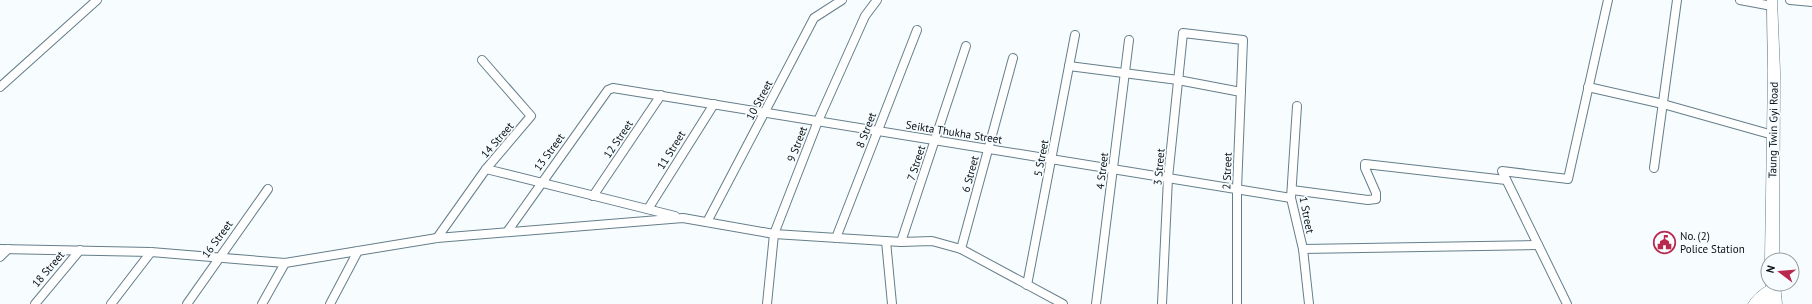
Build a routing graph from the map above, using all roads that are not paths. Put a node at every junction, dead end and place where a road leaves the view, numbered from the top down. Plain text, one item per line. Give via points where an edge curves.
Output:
1 (97, 0) edge
2 (842, 0) edge
3 (876, 0) edge
4 (1608, 0) edge
5 (1677, 0) edge
6 (1740, 0) edge
7 (1790, 0) edge
8 (1812, 2) edge
9 (1772, 3) edge
10 (917, 30) dead end
11 (1183, 33) joint
12 (1075, 35) dead end
13 (1130, 40) dead end
14 (966, 46) dead end
15 (1013, 58) dead end
16 (482, 60) dead end
17 (1069, 66) junction
18 (1125, 72) junction
19 (1178, 80) junction
20 (0, 87) edge
21 (1588, 87) junction
22 (613, 88) joint
23 (1241, 92) junction
24 (661, 95) junction
25 (714, 104) junction
26 (1663, 104) junction
27 (1297, 106) dead end
28 (765, 112) junction
29 (818, 121) junction
30 (877, 130) junction
31 (1773, 135) junction
32 (935, 140) junction
33 (988, 148) junction
34 (1052, 159) junction
35 (1654, 168) dead end
36 (486, 169) junction
37 (1113, 169) junction
38 (1168, 178) junction
39 (1506, 180) junction
40 (541, 183) junction
41 (268, 189) dead end
42 (1237, 189) junction
43 (1292, 194) junction
44 (593, 196) junction
45 (648, 209) junction
46 (683, 218) junction
47 (707, 222) junction
48 (507, 232) junction
49 (774, 234) junction
50 (437, 238) junction
51 (836, 238) junction
52 (886, 241) junction
53 (901, 242) junction
54 (1538, 245) junction
55 (4, 248) edge
56 (961, 249) junction
57 (1303, 249) junction
58 (80, 250) junction
59 (358, 251) junction
60 (151, 252) junction
61 (1772, 252) edge
62 (0, 257) edge
63 (218, 258) junction
64 (285, 263) junction
65 (1027, 285) junction
66 (1773, 292) edge
67 (35, 304) edge
68 (111, 304) edge
69 (187, 304) edge
70 (262, 304) edge
71 (330, 304) edge
72 (767, 304) edge
73 (892, 304) edge
74 (1063, 304) edge
75 (1096, 304) edge
76 (1162, 304) edge
77 (1237, 304) edge
78 (1308, 304) edge
79 (1567, 304) edge
80 (1756, 304) edge

1 - 20 street
2 - 28 street, 10 Street via 814,18
3 - 29 street, 9 Street via 865,16
4 - 21 street
5 - 26 street
6 - 9 street
7 - 8 street
9 - 31 main road, Taung Twin Gyi Road
10 - 30 street, 8 Street
11 - 19 street, 3 Street
11 - 23 street, 2 Street via 1243,40
12 - 17 street, 5 Street
13 - 18 street, 4 Street
14 - 32 street, 7 Street
15 - 33 street, 6 Street
16 - 36 street, 14 Street via 531,116
17 - 18 street
17 - 34 street, 5 Street
18 - 19 street
18 - 37 street, 4 Street
19 - 23 street
19 - 38 street, 3 Street
21 - 26 street
21 - 39 street via 1568,179 1502,171
22 - 24 street, Seikta Thukha Street
22 - 40 street, 13 Street via 608,90
23 - 42 street, 2 Street
24 - 25 street, Seikta Thukha Street
24 - 44 street, 12 Street
25 - 28 street, Seikta Thukha Street
25 - 45 street, 11 Street
26 - 31 street
26 - 35 street
27 - 43 street, 1 Street
28 - 29 street, Seikta Thukha Street
28 - 47 street, 10 Street
29 - 30 street, Seikta Thukha Street
29 - 49 street, 9 Street
30 - 32 street, Seikta Thukha Street
30 - 51 street, 8 Street
31 - 61 main road, Taung Twin Gyi Road
32 - 33 street, Seikta Thukha Street
32 - 53 street, 7 Street
33 - 34 street, Seikta Thukha Street
33 - 56 street, 6 Street
34 - 37 street, Seikta Thukha Street
34 - 65 street, 5 Street
36 - 40 street
36 - 50 street, 14 Street
37 - 38 street, Seikta Thukha Street
37 - 75 street, 4 Street
38 - 42 street, Seikta Thukha Street
38 - 76 street, 3 Street
39 - 43 street, Seikta Thukha Street via 1365,164 1376,199
39 - 54 street
40 - 44 street
40 - 48 street, 13 Street
41 - 63 street, 16 Street
42 - 43 street, Seikta Thukha Street
42 - 77 street, 2 Street
43 - 57 street, 1 Street
44 - 45 street
45 - 46 street
46 - 47 street
46 - 48 street
47 - 49 street
48 - 50 street
49 - 51 street
49 - 72 street, 9 Street
50 - 59 street
51 - 52 street
52 - 53 street
52 - 73 street
53 - 56 street via 932,242
54 - 57 street
54 - 79 street
55 - 58 street
55 - 62 street
56 - 65 street
57 - 78 street, 1 Street
58 - 60 street
58 - 67 street, 18 Street
59 - 64 street
59 - 71 street
60 - 63 street
60 - 68 street
63 - 64 street
63 - 69 street, 16 Street
64 - 70 street
65 - 74 street
66 - 80 main road

